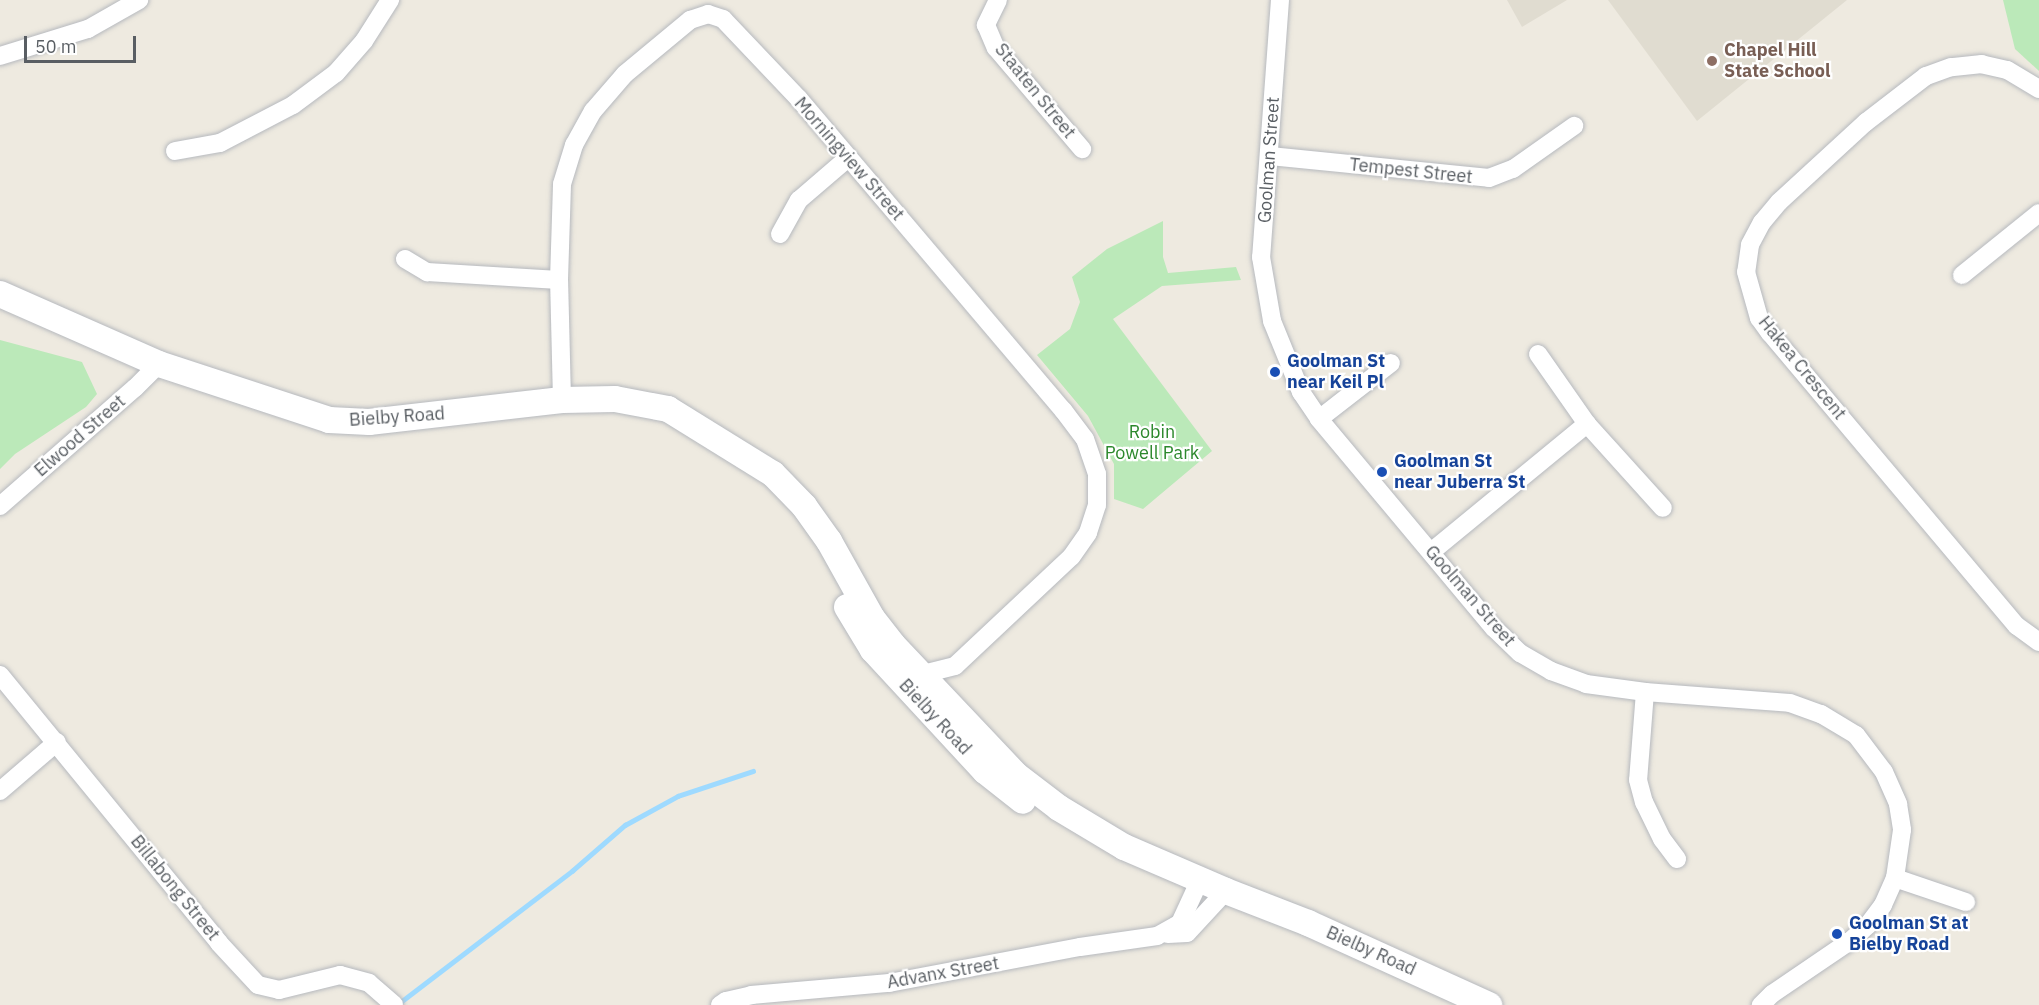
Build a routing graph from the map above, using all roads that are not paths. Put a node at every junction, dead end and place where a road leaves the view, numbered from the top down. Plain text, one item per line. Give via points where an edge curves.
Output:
1 (139, 0) edge
2 (390, 0) edge
3 (998, 0) edge
4 (1280, 0) edge
5 (0, 56) edge
6 (2039, 89) edge
7 (1574, 126) dead end
8 (1082, 149) dead end
9 (175, 151) dead end
10 (1270, 156) junction
11 (848, 158) junction
12 (2039, 213) edge
13 (780, 234) dead end
14 (405, 259) dead end
15 (1962, 275) dead end
16 (559, 280) junction
17 (0, 294) edge
18 (1538, 354) dead end
19 (1391, 363) dead end
20 (159, 364) junction
21 (562, 400) junction
22 (1318, 419) junction
23 (1587, 424) junction
24 (732, 450) junction
25 (0, 506) edge
26 (1663, 508) dead end
27 (1431, 552) junction
28 (2039, 642) edge
29 (955, 666) junction
30 (921, 674) junction
31 (0, 675) edge
32 (1645, 692) junction
33 (947, 704) junction
34 (57, 742) junction
35 (0, 791) edge
36 (1677, 859) dead end
37 (1895, 878) junction
38 (1214, 888) junction
39 (1966, 902) dead end
40 (1165, 934) junction
41 (394, 1005) edge
42 (720, 1005) edge
43 (1489, 1005) edge
44 (1761, 1005) edge

1 - 5 street via 88,29
2 - 9 street via 364,41 336,73 293,105 220,143
3 - 8 street, Staaten Street via 986,25 996,48
4 - 10 street, Goolman Street
6 - 28 street, Hakea Crescent via 2007,70 1982,64 1951,67 1926,76 1866,122 1779,202 1750,244 1746,272 1759,318 1770,333 2010,618
7 - 10 street, Tempest Street via 1513,169 1489,178
10 - 22 street, Goolman Street via 1261,257 1264,283 1272,321 1290,369
11 - 13 street via 799,200
11 - 16 street, Morningview Street via 799,99 723,19 708,14 690,20 625,74 593,111 574,145 562,184
11 - 29 street, Morningview Street via 1063,410 1085,439 1097,474 1097,505 1088,532 1071,557
12 - 15 street
14 - 16 street via 428,272
16 - 21 street, Morningview Street
17 - 20 street, Bielby Road
18 - 23 street
19 - 22 street
20 - 21 street, Bielby Road via 329,420 369,422
20 - 25 street, Elwood Street
21 - 24 street, Bielby Road via 615,399 668,409
22 - 27 street, Goolman Street
23 - 26 street
23 - 27 street
24 - 30 street, Bielby Road via 773,474 804,506 829,541 872,618
24 - 38 street, Bielby Road via 802,527 873,650 985,771 1034,810 1125,862 1171,880
27 - 32 street, Goolman Street via 1520,653 1551,671 1586,684
29 - 30 street, Morningview Street
29 - 33 street
30 - 33 street, Bielby Road
31 - 34 street, Billabong Street
32 - 36 street via 1638,780 1644,802
32 - 37 street, Goolman Street via 1790,703 1821,714 1856,735 1884,772 1898,804 1902,830
33 - 38 street, Bielby Road via 1016,775 1059,807 1124,847
34 - 35 street
34 - 41 street, Billabong Street via 219,943 258,985 279,990 340,975 369,983
37 - 39 street
37 - 44 street, Goolman Street via 1883,905 1868,924
38 - 40 street
38 - 40 street, Advanx Street via 1187,933
38 - 43 street, Bielby Road via 1308,923
40 - 42 street, Advanx Street via 889,984 752,995

